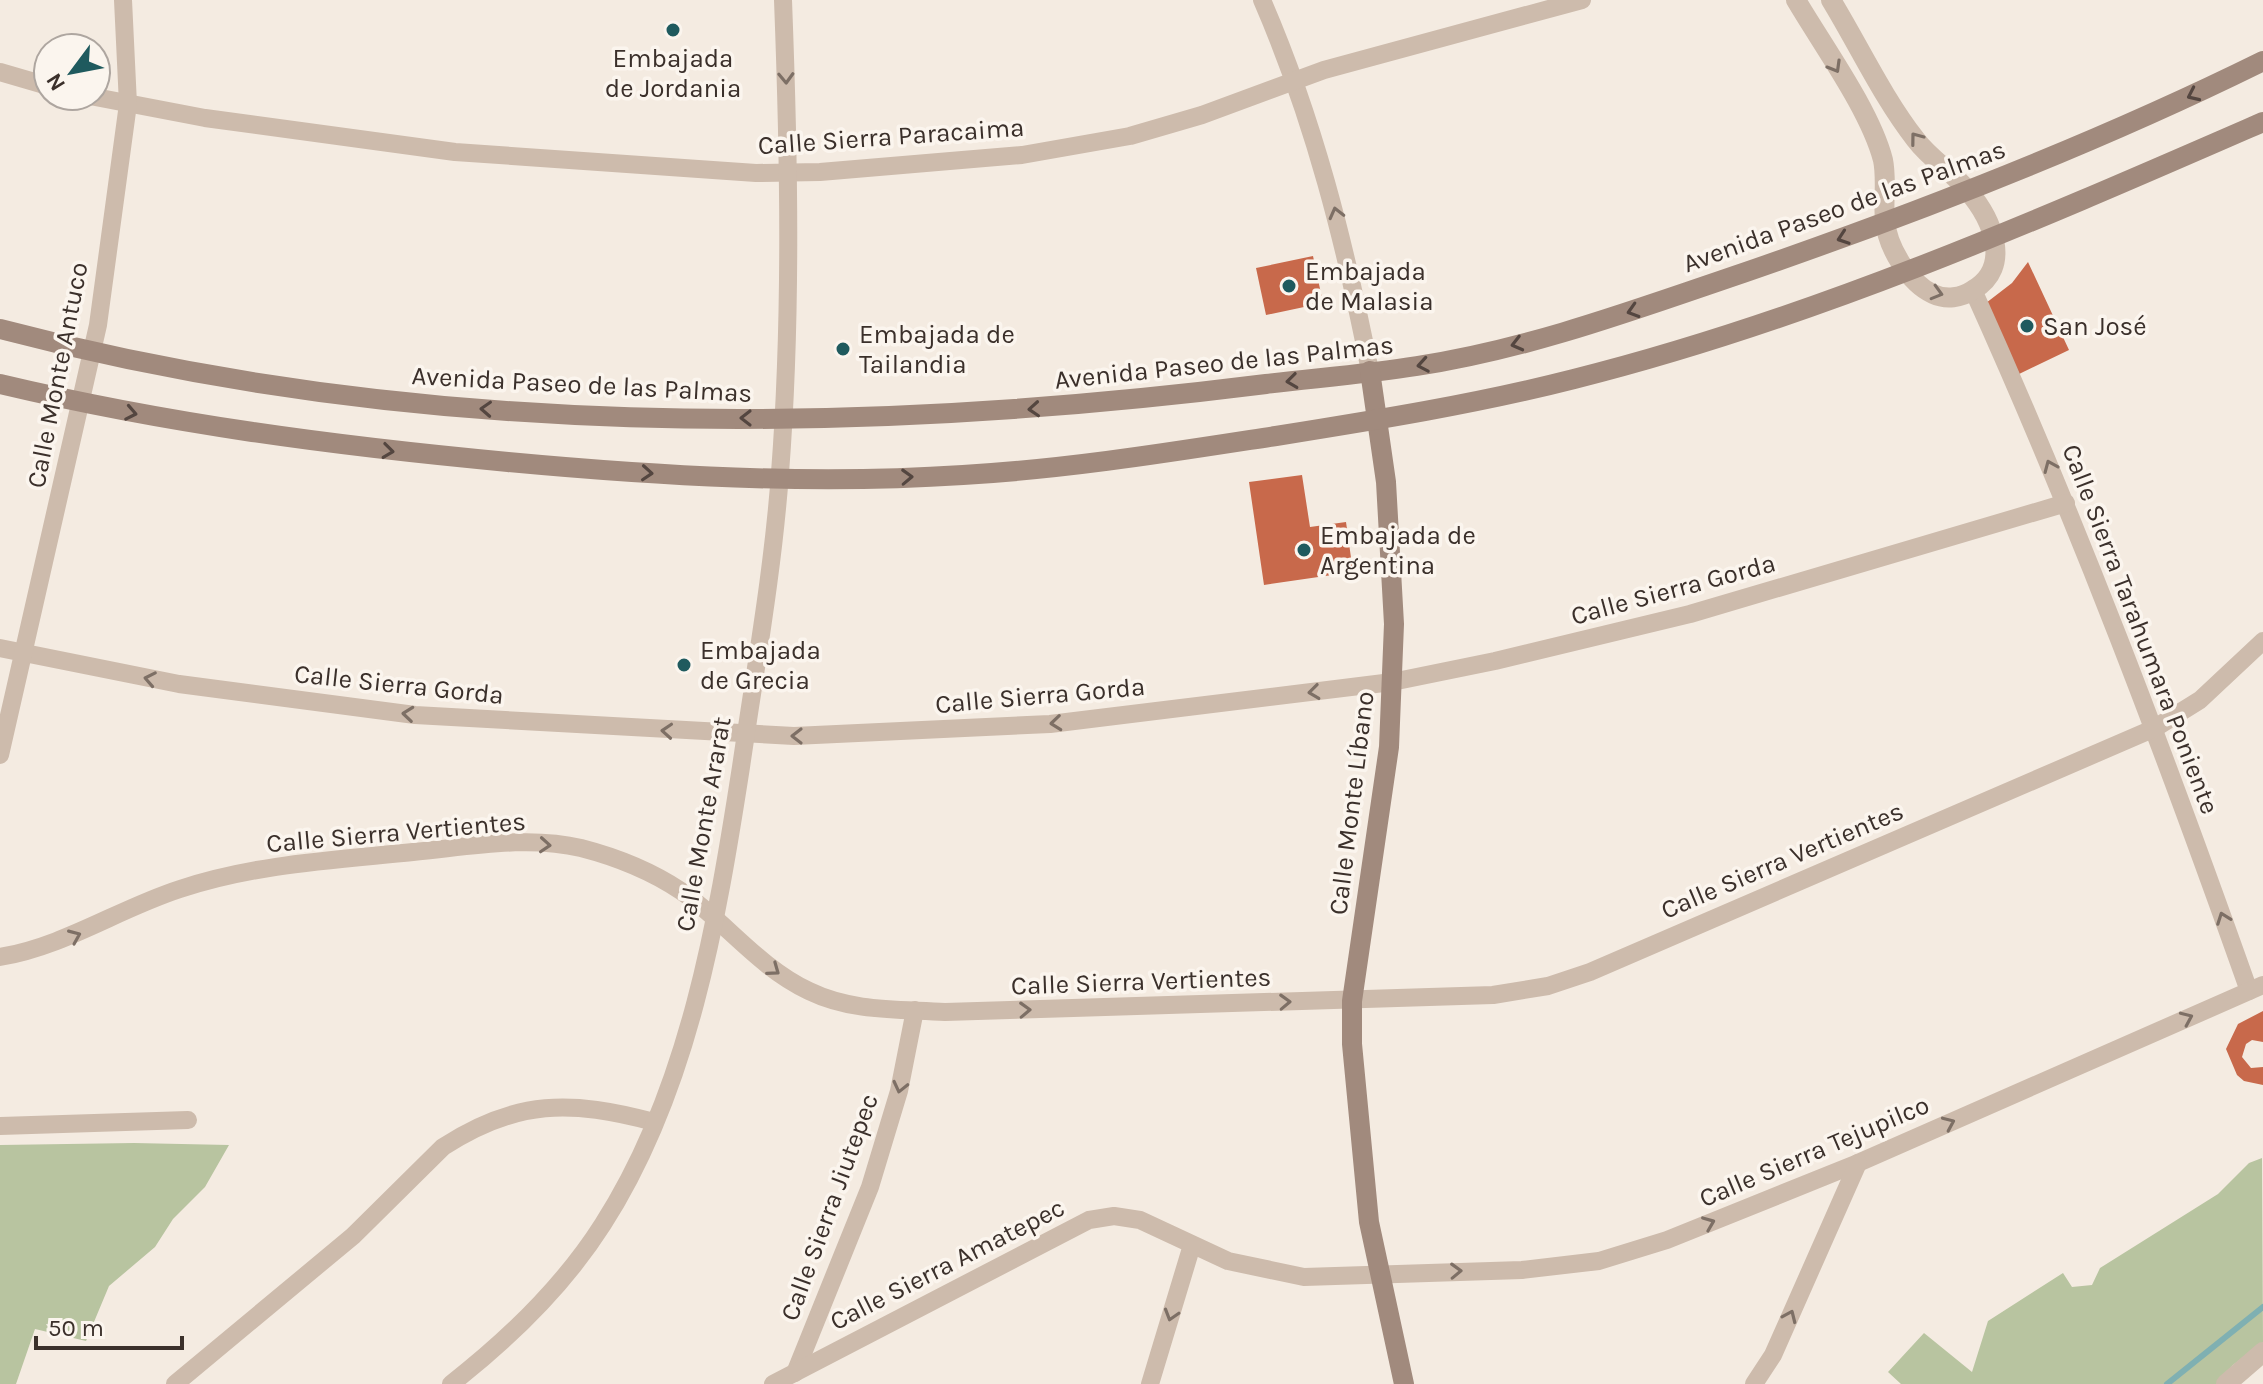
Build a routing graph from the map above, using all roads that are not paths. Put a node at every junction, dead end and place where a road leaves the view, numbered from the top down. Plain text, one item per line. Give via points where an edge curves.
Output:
1 (123, 0) edge
2 (783, 0) edge
3 (1262, 0) edge
4 (1796, 0) edge
5 (1831, 0) edge
6 (1574, 1) edge
7 (2263, 61) edge
8 (0, 72) edge
9 (32, 81) edge
10 (1294, 81) junction
11 (112, 101) edge
12 (128, 104) junction
13 (2263, 122) edge
14 (789, 173) junction
15 (1968, 191) junction
16 (1885, 224) junction
17 (1995, 239) junction
18 (1907, 274) junction
19 (1973, 290) junction
20 (0, 329) edge
21 (92, 352) junction
22 (1370, 371) junction
23 (0, 384) edge
24 (82, 404) junction
25 (783, 418) junction
26 (1377, 419) junction
27 (780, 478) junction
28 (2066, 503) junction
29 (2263, 641) edge
30 (0, 648) edge
31 (24, 654) junction
32 (1392, 682) junction
33 (2155, 728) junction
34 (745, 735) junction
35 (0, 755) edge
36 (715, 919) junction
37 (0, 957) edge
38 (2256, 988) edge
39 (1352, 1001) junction
40 (915, 1010) junction
41 (188, 1120) dead end
42 (654, 1122) junction
43 (0, 1126) edge
44 (1858, 1163) junction
45 (1192, 1245) junction
46 (1378, 1274) junction
47 (2263, 1352) edge
48 (795, 1373) junction
49 (175, 1384) edge
50 (451, 1384) edge
51 (773, 1384) edge
52 (1150, 1384) edge
53 (1404, 1384) edge
54 (1754, 1384) edge
55 (2226, 1384) edge

1 - 12 street, Calle Monte Antuco
2 -> 14 street, Calle Monte Ararat
3 - 10 street, Calle Monte Líbano
4 -> 16 street via 1872,130 1883,162
15 -> 5 street via 1916,140
6 - 10 street, Calle Sierra Paracaima
7 -> 15 main road, Avenida Paseo de las Palmas
8 - 9 street
10 - 14 street, Calle Sierra Paracaima via 1130,136 1022,155
22 -> 10 street, Calle Monte Líbano via 1333,200
11 - 12 street, Calle Sierra Paracaima
12 - 14 street, Calle Sierra Paracaima via 455,152
12 - 21 street, Calle Monte Antuco
13 - 17 main road
14 - 25 street, Calle Monte Ararat
15 - 16 main road, Avenida Paseo de las Palmas
15 - 17 street
16 - 18 street
16 -> 22 main road, Avenida Paseo de las Palmas via 1558,333 1419,366
17 - 18 main road
17 - 19 street via 1996,262 1988,279
18 -> 19 street via 1938,296 1957,297
18 - 26 main road via 1577,379
28 -> 19 street, Calle Sierra Tarahumara Poniente
20 - 21 main road, Avenida Paseo de las Palmas
21 - 24 street, Calle Monte Antuco
25 -> 21 main road, Avenida Paseo de las Palmas via 636,418 410,403 263,385
22 -> 25 main road, Avenida Paseo de las Palmas via 1045,408 859,420
22 - 26 main road, Calle Monte Líbano
23 - 24 main road
24 -> 27 main road via 185,424 394,451
24 - 31 street, Calle Monte Antuco
25 - 27 street, Calle Monte Ararat
27 -> 26 main road via 1042,468
26 - 32 main road, Calle Monte Líbano via 1386,482
27 - 34 street, Calle Monte Ararat
28 - 32 street, Calle Sierra Gorda via 1690,614
28 - 33 street, Calle Sierra Tarahumara Poniente
29 - 33 street, Calle Sierra Vertientes via 2210,691
30 - 31 street, Calle Sierra Gorda
34 -> 31 street, Calle Sierra Gorda via 415,715 179,684
31 - 35 street, Calle Monte Antuco
32 -> 34 street, Calle Sierra Gorda via 1050,724 841,736
32 - 39 main road, Calle Monte Líbano via 1389,747
38 -> 33 street, Calle Sierra Tarahumara Poniente
33 - 39 street, Calle Sierra Vertientes via 1576,976 1493,995
34 - 36 street, Calle Monte Ararat
37 -> 36 street, Calle Sierra Vertientes via 54,944 180,889 223,877 285,865 486,845 579,848 621,860 682,892
36 -> 40 street, Calle Sierra Vertientes via 771,968 811,992 842,1004
36 - 42 street, Calle Monte Ararat
44 -> 38 street, Calle Sierra Tejupilco
40 -> 39 street, Calle Sierra Vertientes
39 - 46 main road, Calle Monte Líbano via 1361,1164
40 -> 48 street, Calle Sierra Jiutepec via 899,1091 874,1173
41 - 43 street
42 - 49 street via 562,1105 529,1108 465,1133 443,1147 320,1265
42 - 50 street, Calle Monte Ararat via 626,1184 581,1257 523,1323
46 -> 44 street, Calle Sierra Tejupilco via 1522,1270 1599,1261 1667,1240
54 -> 44 street via 1773,1355
45 - 46 street, Calle Sierra Tejupilco via 1228,1261 1304,1277
45 - 48 street, Calle Sierra Amatepec via 1140,1220 1089,1220
45 -> 52 street
46 - 53 main road, Calle Monte Líbano
47 - 55 street
48 - 51 street, Calle Sierra Amatepec

